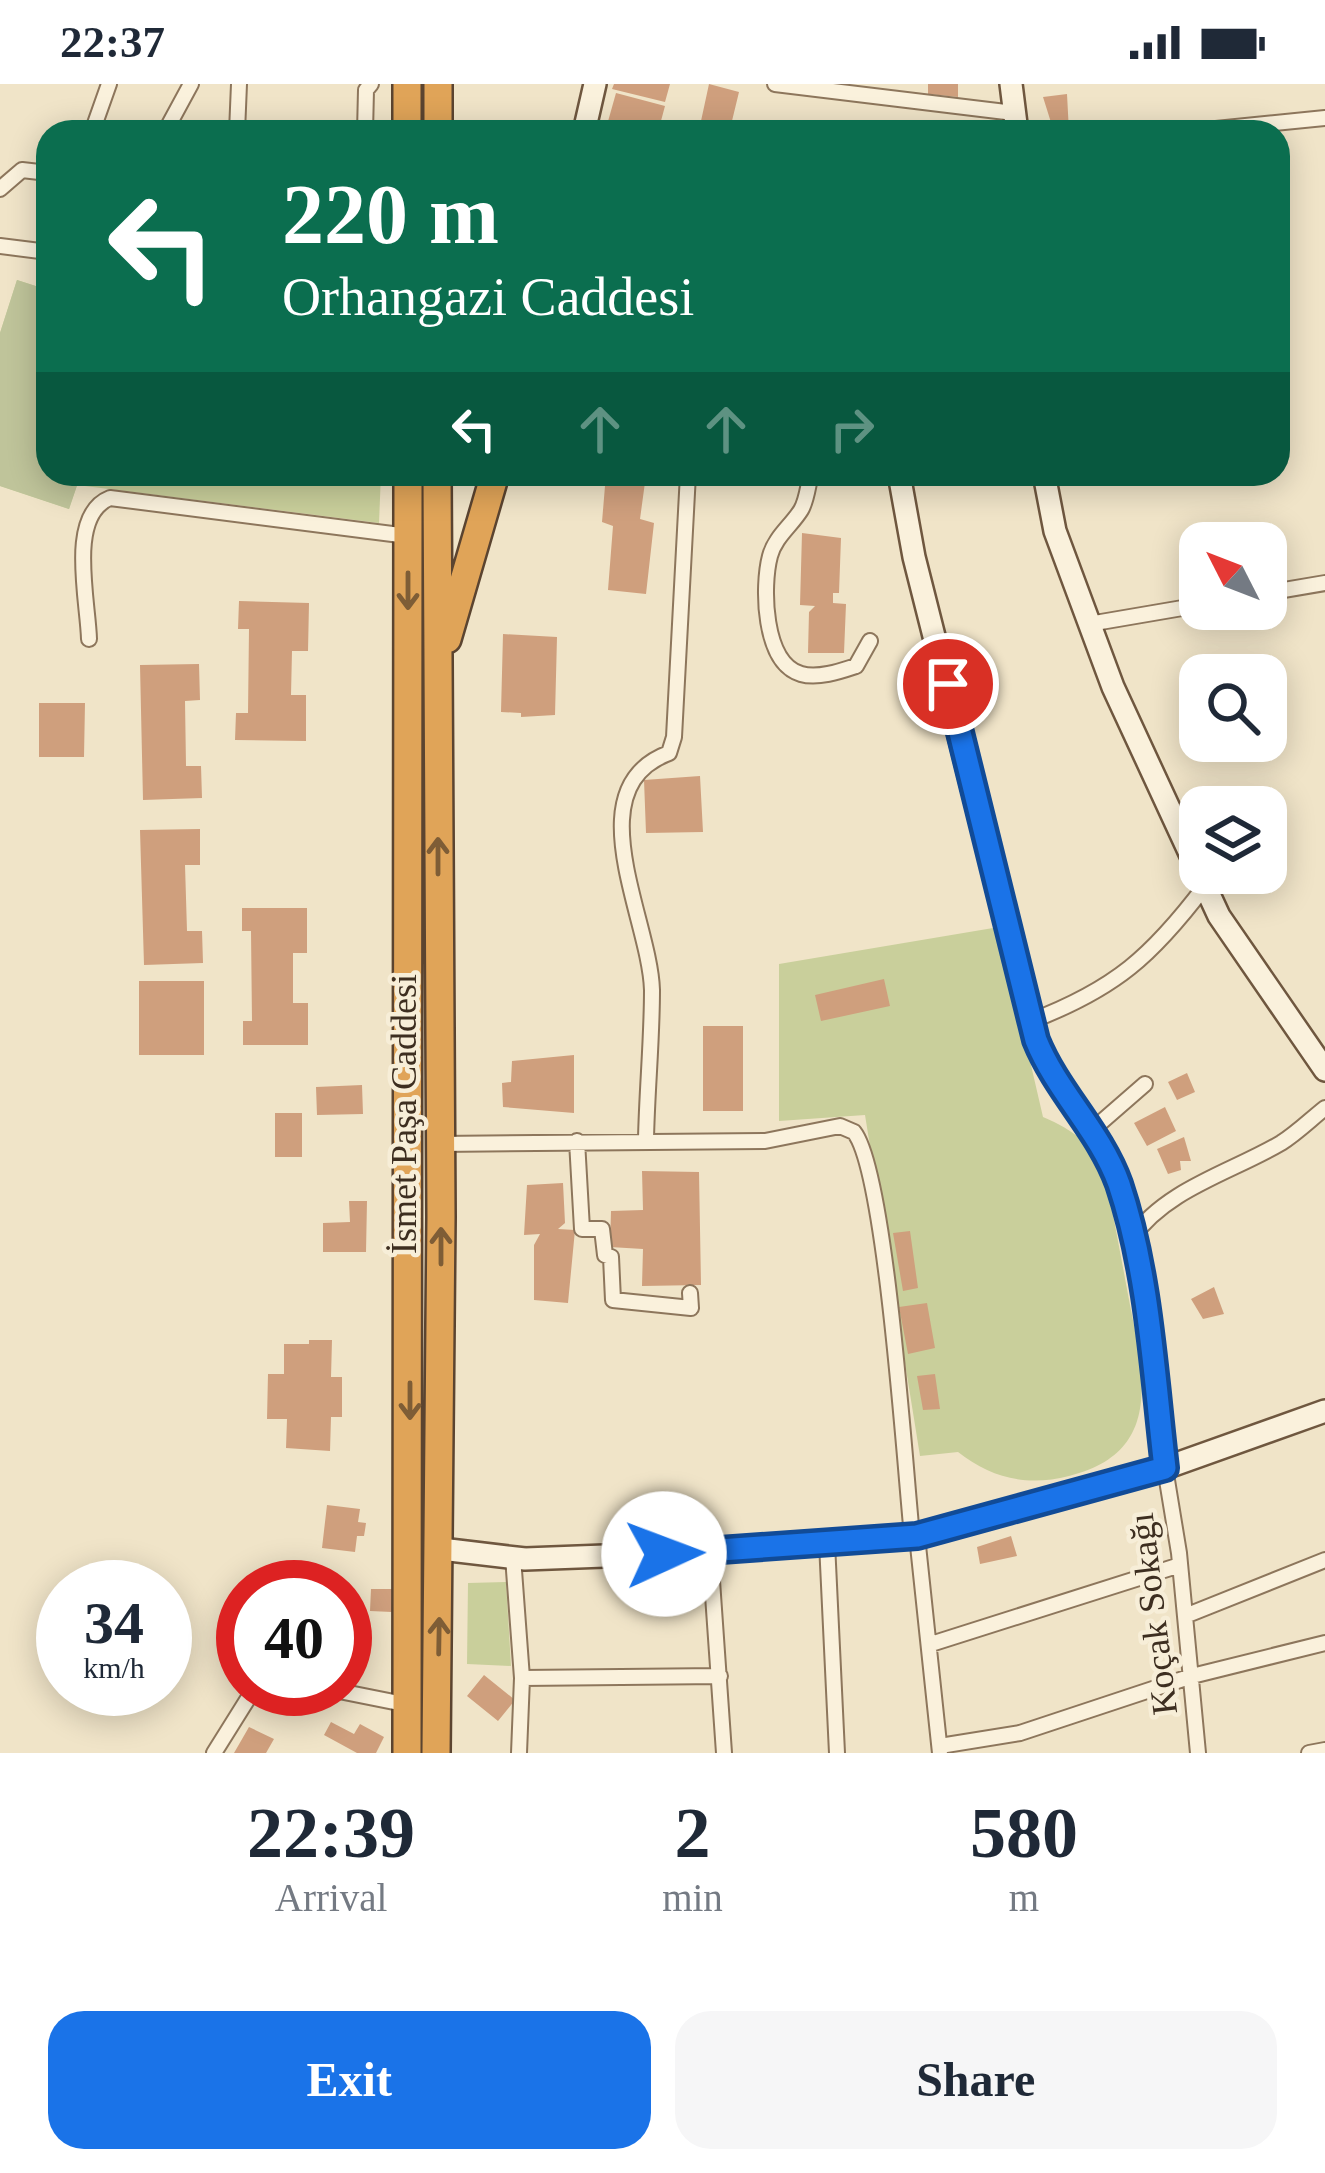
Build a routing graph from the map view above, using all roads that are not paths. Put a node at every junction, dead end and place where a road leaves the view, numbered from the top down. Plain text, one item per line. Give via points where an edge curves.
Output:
1 (109, 84) edge
2 (190, 84) edge
3 (239, 84) edge
4 (371, 84) edge
5 (407, 84) edge
6 (439, 84) edge
7 (595, 84) edge
8 (775, 84) edge
9 (1011, 84) edge
10 (1325, 118) edge
11 (96, 120) edge
12 (171, 120) edge
13 (238, 120) edge
14 (365, 120) edge
15 (407, 120) edge
16 (438, 120) edge
17 (587, 120) edge
18 (978, 120) edge
19 (1016, 120) edge
20 (1290, 122) edge
21 (36, 172) edge
22 (0, 189) edge
23 (0, 246) edge
24 (36, 250) edge
25 (408, 486) edge
26 (436, 486) edge
27 (491, 486) edge
28 (687, 486) edge
29 (808, 486) edge
30 (901, 486) edge
31 (1046, 486) edge
32 (408, 536) junction
33 (1325, 583) edge
34 (1287, 589) edge
35 (1179, 609) edge
36 (1089, 624) junction
37 (89, 639) dead end
38 (869, 641) dead end
39 (437, 671) junction
40 (1179, 827) edge
41 (1199, 894) edge
42 (1209, 894) edge
43 (1031, 1021) junction
44 (1325, 1070) edge
45 (1144, 1084) dead end
46 (1325, 1108) edge
47 (1091, 1131) junction
48 (646, 1139) junction
49 (577, 1141) junction
50 (439, 1144) junction
51 (1132, 1238) junction
52 (690, 1293) dead end
53 (1325, 1411) edge
54 (1165, 1468) junction
55 (914, 1536) junction
56 (827, 1543) junction
57 (441, 1549) junction
58 (710, 1552) junction
59 (513, 1557) junction
60 (1325, 1560) edge
61 (1180, 1565) junction
62 (1185, 1616) junction
63 (1325, 1643) edge
64 (931, 1644) junction
65 (720, 1676) junction
66 (1192, 1676) junction
67 (522, 1678) junction
68 (372, 1698) edge
69 (409, 1705) junction
70 (237, 1716) edge
71 (940, 1750) edge
72 (1325, 1750) edge
73 (214, 1753) edge
74 (407, 1753) edge
75 (436, 1753) edge
76 (519, 1753) edge
77 (724, 1753) edge
78 (837, 1753) edge
79 (1198, 1753) edge
80 (1309, 1753) edge

1 - 11 street
2 - 12 street
3 - 13 street
4 - 14 street
5 - 15 highway
6 - 16 highway
7 - 17 street
8 - 18 street
9 - 19 street
10 - 20 street
21 - 22 street via 22,170
23 - 24 street
25 - 32 highway, İsmet Paşa Caddesi
26 - 39 highway, İsmet Paşa Caddesi
27 - 39 highway
28 - 48 street via 674,737 668,753 629,779 622,815 623,856 652,988
29 - 38 street via 769,557 775,644 801,674 834,673 856,667
30 - 43 street
31 - 36 street
32 - 37 street via 110,498 85,526
32 -> 69 highway, İsmet Paşa Caddesi
33 - 34 street
35 - 36 street
36 - 40 street
50 -> 39 highway, İsmet Paşa Caddesi
41 - 43 street via 1160,946 1124,974
42 - 44 street
43 - 47 street via 1050,1074
45 - 47 street
46 - 51 street via 1283,1141 1184,1192
47 - 51 street via 1119,1185
48 - 49 street
48 - 55 street via 765,1141 840,1126 862,1142
49 - 50 street
49 - 52 street via 582,1229 602,1229 613,1300 691,1308
57 -> 50 highway, İsmet Paşa Caddesi
51 - 54 street
53 - 54 street
54 - 55 street
54 - 61 street, Koçak Sokağı
55 - 56 street
55 - 64 street
56 - 58 street
56 - 78 street
57 - 59 street
75 -> 57 highway, İsmet Paşa Caddesi
58 - 59 street
58 - 65 street
59 - 67 street
60 - 62 street
61 - 62 street, Koçak Sokağı
61 - 64 street
62 - 66 street, Koçak Sokağı
63 - 66 street
64 - 71 street
65 - 67 street
65 - 77 street
66 - 71 street via 1020,1733
66 - 79 street, Koçak Sokağı
67 - 76 street
68 - 69 street
69 - 74 highway, İsmet Paşa Caddesi
70 - 73 street
72 - 80 street

